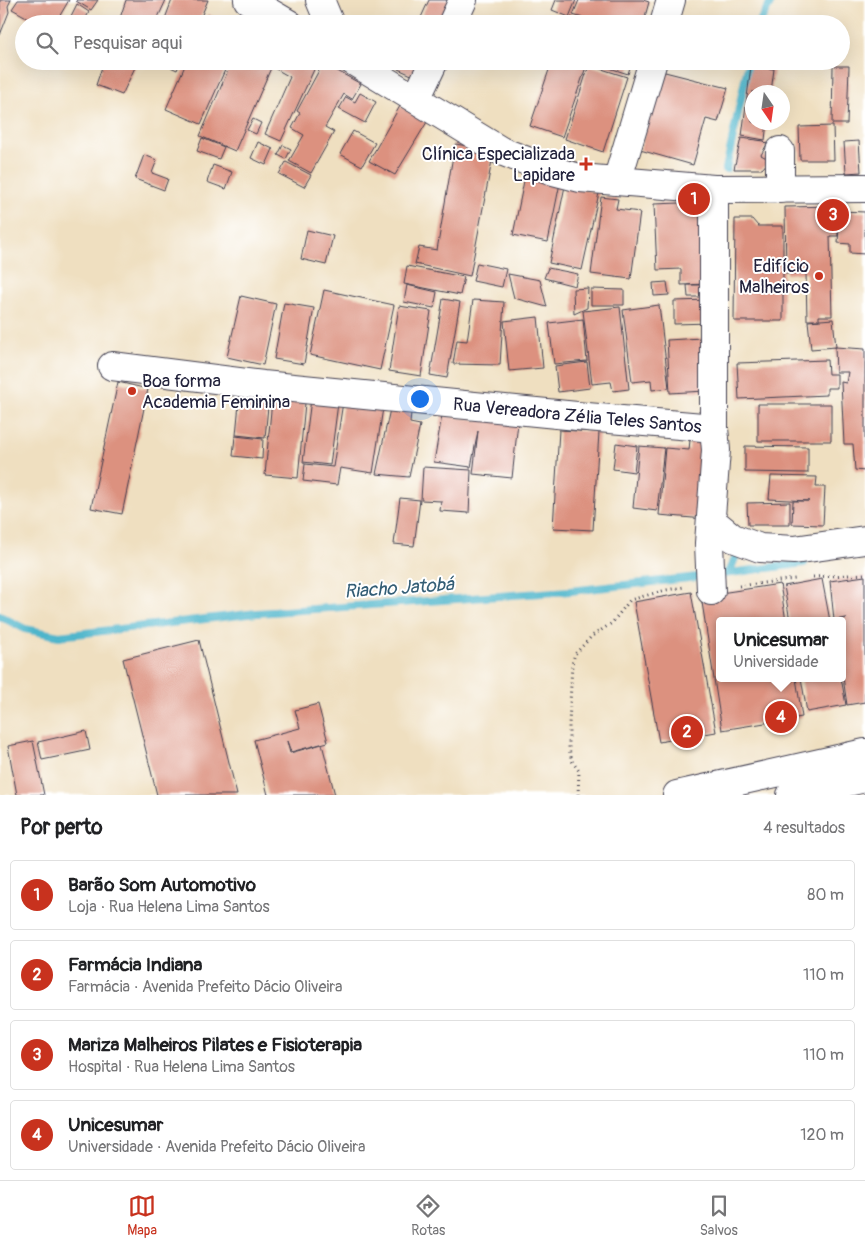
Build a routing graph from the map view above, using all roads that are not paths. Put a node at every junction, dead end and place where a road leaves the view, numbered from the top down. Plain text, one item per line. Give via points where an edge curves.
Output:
1 (248, 0) edge
2 (310, 0) edge
3 (320, 0) edge
4 (463, 0) edge
5 (671, 0) edge
6 (274, 15) edge
7 (304, 15) edge
8 (326, 15) edge
9 (456, 15) edge
10 (667, 15) edge
11 (368, 70) edge
12 (430, 70) edge
13 (650, 70) edge
14 (416, 99) junction
15 (780, 151) dead end
16 (617, 181) junction
17 (780, 188) junction
18 (865, 188) edge
19 (714, 189) junction
20 (112, 366) dead end
21 (714, 428) junction
22 (710, 532) junction
23 (865, 540) edge
24 (711, 591) road end
25 (865, 753) edge
26 (865, 778) edge
27 (677, 795) edge
28 (791, 795) edge

1 - 6 street
2 - 7 street
3 - 8 street
4 - 9 street
5 - 10 street
11 - 14 street
12 - 14 street
13 - 16 street
14 - 16 street via 501,151 580,178
15 - 17 street
16 - 19 street
17 - 18 street
17 - 19 street
19 - 21 street, Rua Vereadora Zélia Teles Santos
20 - 21 street, Rua Vereadora Zélia Teles Santos via 263,385
21 - 22 street, Rua Vereadora Zélia Teles Santos via 716,450
22 - 23 street via 760,548 794,550
22 - 24 street, Rua Vereadora Zélia Teles Santos
25 - 27 street
26 - 28 street

